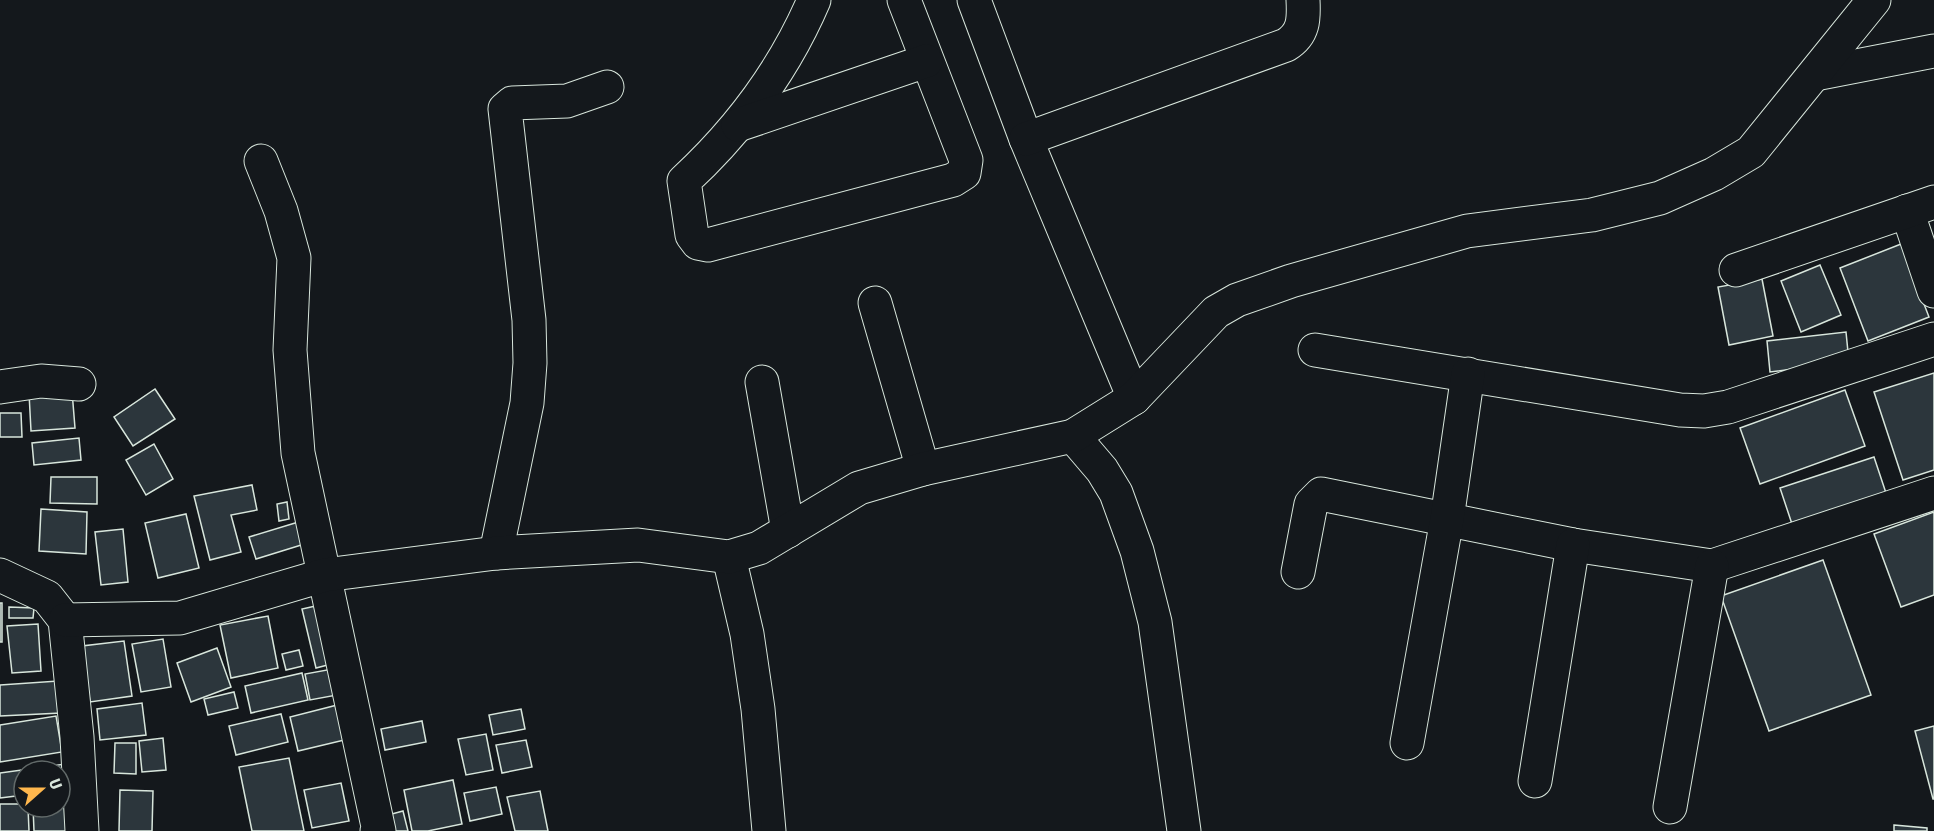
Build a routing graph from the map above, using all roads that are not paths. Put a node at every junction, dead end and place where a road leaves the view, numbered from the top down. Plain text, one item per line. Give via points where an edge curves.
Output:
1 (814, 0) edge
2 (904, 0) edge
3 (974, 0) edge
4 (1303, 0) edge
5 (1871, 1) edge
6 (1934, 51) edge
7 (926, 61) junction
8 (1815, 74) junction
9 (608, 87) dead end
10 (738, 125) junction
11 (1026, 139) junction
12 (261, 161) dead end
13 (1920, 207) edge
14 (1736, 270) dead end
15 (1934, 291) edge
16 (875, 303) dead end
17 (1934, 339) edge
18 (1315, 350) dead end
19 (1468, 374) junction
20 (762, 382) dead end
21 (79, 384) dead end
22 (0, 387) edge
23 (1134, 398) junction
24 (1073, 436) junction
25 (923, 470) junction
26 (1934, 493) edge
27 (1447, 519) junction
28 (788, 531) junction
29 (1573, 545) junction
30 (496, 553) junction
31 (729, 556) junction
32 (1712, 566) junction
33 (1298, 572) dead end
34 (0, 575) edge
35 (325, 575) junction
36 (65, 620) junction
37 (1407, 743) dead end
38 (1535, 782) dead end
39 (1670, 807) dead end
40 (82, 831) edge
41 (378, 831) edge
42 (769, 831) edge
43 (1184, 831) edge

1 - 10 street via 779,69
2 - 7 street
3 - 11 street
4 - 11 street via 1301,31 1286,45
5 - 8 street
6 - 8 street
7 - 10 street
7 - 10 street via 966,159 964,173 953,180 708,245 698,243 692,234 684,181
8 - 23 street via 1751,152 1714,174 1660,198 1592,215 1467,231 1237,300 1216,312
9 - 30 street via 581,98 512,103 505,109 529,320 530,363 527,403
11 - 23 street
12 - 35 street via 294,258 294,422
13 - 14 street
13 - 15 street
16 - 25 street
17 - 19 street via 1704,411
18 - 19 street
19 - 27 street
20 - 28 street
21 - 22 street via 40,381
23 - 24 street
24 - 25 street
24 - 43 street via 1116,493 1137,551 1155,622
25 - 28 street via 860,488
26 - 32 street
27 - 29 street
27 - 33 street via 1321,494 1311,504
27 - 37 street
28 - 31 street via 759,548
29 - 32 street
29 - 38 street
30 - 31 street via 638,544
30 - 35 street
31 - 42 street via 747,634
32 - 39 street
34 - 36 street via 47,597
35 - 36 street via 180,618
35 - 41 street
36 - 40 street

